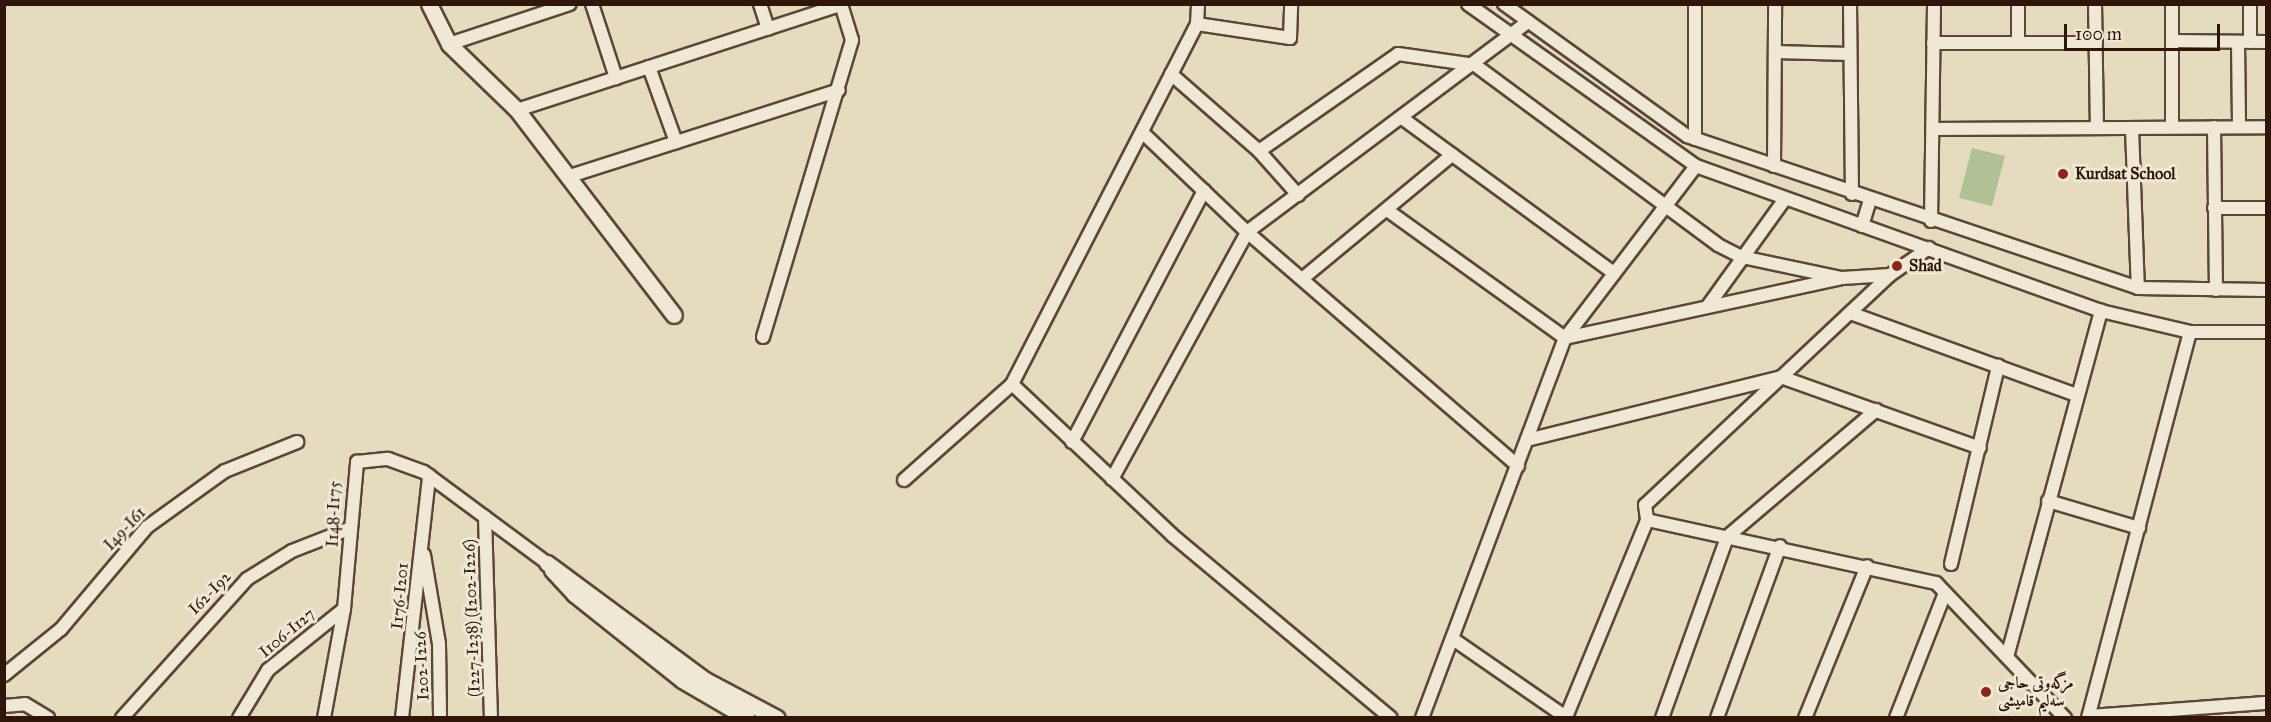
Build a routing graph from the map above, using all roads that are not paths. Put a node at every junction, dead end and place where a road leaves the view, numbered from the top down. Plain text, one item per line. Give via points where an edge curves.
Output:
1 (429, 4) edge
2 (592, 4) edge
3 (760, 4) edge
4 (1198, 4) edge
5 (1291, 4) edge
6 (1468, 4) edge
7 (1504, 4) edge
8 (1695, 4) edge
9 (1775, 4) edge
10 (1850, 4) edge
11 (1934, 4) edge
12 (2018, 4) edge
13 (2096, 4) edge
14 (2172, 4) edge
15 (2250, 4) edge
16 (569, 5) edge
17 (841, 5) edge
18 (1528, 22) junction
19 (1197, 24) junction
20 (768, 28) junction
21 (1512, 37) junction
22 (2018, 42) junction
23 (2172, 42) junction
24 (2244, 42) junction
25 (2266, 42) edge
26 (1933, 43) junction
27 (2096, 43) junction
28 (449, 44) junction
29 (1774, 52) junction
30 (1850, 54) junction
31 (1475, 64) junction
32 (649, 67) junction
33 (1171, 74) junction
34 (616, 78) junction
35 (839, 90) junction
36 (517, 110) junction
37 (1402, 117) junction
38 (2214, 127) junction
39 (2240, 127) junction
40 (2266, 127) edge
41 (2097, 128) junction
42 (2132, 128) junction
43 (2172, 128) junction
44 (1933, 129) junction
45 (1143, 133) junction
46 (1695, 139) junction
47 (676, 142) junction
48 (1259, 151) junction
49 (1452, 155) junction
50 (1696, 166) junction
51 (1774, 166) junction
52 (570, 176) junction
53 (1204, 192) junction
54 (1852, 194) junction
55 (1298, 195) junction
56 (1785, 199) junction
57 (1870, 200) junction
58 (1667, 204) junction
59 (2214, 208) junction
60 (2266, 208) edge
61 (1387, 210) junction
62 (1931, 221) junction
63 (1862, 226) junction
64 (1247, 232) junction
65 (1929, 248) junction
66 (1742, 257) junction
67 (1614, 273) junction
68 (1890, 275) junction
69 (1842, 278) junction
70 (1302, 279) junction
71 (2138, 288) junction
72 (2216, 290) junction
73 (2266, 290) edge
74 (1708, 306) junction
75 (2101, 311) junction
76 (1850, 313) junction
77 (674, 315) dead end
78 (2190, 332) junction
79 (2266, 332) edge
80 (764, 337) dead end
81 (1565, 338) junction
82 (1998, 366) junction
83 (1781, 376) junction
84 (1012, 384) junction
85 (2076, 395) junction
86 (1876, 410) junction
87 (1527, 440) junction
88 (297, 442) dead end
89 (1072, 442) junction
90 (1980, 448) junction
91 (1518, 465) junction
92 (429, 476) junction
93 (1112, 479) junction
94 (904, 480) dead end
95 (2048, 501) junction
96 (485, 517) junction
97 (1647, 520) junction
98 (351, 528) junction
99 (2139, 528) junction
100 (1727, 537) junction
101 (422, 542) junction
102 (1780, 546) junction
103 (547, 562) joint
104 (1952, 564) dead end
105 (1867, 566) junction
106 (1946, 593) junction
107 (344, 609) junction
108 (1453, 639) junction
109 (2007, 657) junction
110 (4, 675) edge
111 (247, 698) junction
112 (2266, 703) edge
113 (2246, 705) junction
114 (4, 706) edge
115 (740, 712) edge
116 (2144, 715) edge
117 (48, 717) edge
118 (122, 717) edge
119 (230, 717) edge
120 (239, 717) edge
121 (324, 717) edge
122 (402, 717) edge
123 (440, 717) edge
124 (491, 717) edge
125 (777, 717) edge
126 (1391, 717) edge
127 (1422, 717) edge
128 (1566, 717) edge
129 (1665, 717) edge
130 (1718, 717) edge
131 (1805, 717) edge
132 (1896, 717) edge
133 (2065, 717) edge
134 (2088, 717) edge
135 (2240, 717) edge

1 - 28 street
2 - 34 street
3 - 20 street
4 - 19 street
5 - 19 street via 1290,38
6 - 21 street
7 - 18 street
8 - 46 street
9 - 29 street
10 - 30 street
11 - 26 street
12 - 22 street
13 - 27 street
14 - 23 street
15 - 24 street
16 - 28 street
17 - 20 street
17 - 35 street via 852,40
18 - 21 street
18 - 46 street
19 - 33 street
20 - 32 street
21 - 31 street
21 - 50 street
22 - 26 street
22 - 27 street
23 - 24 street
23 - 43 street
24 - 25 street
24 - 39 street
26 - 44 street
27 - 41 street
28 - 36 street
29 - 30 street
29 - 51 street
30 - 54 street
31 - 37 street
31 - 48 street via 1398,54
31 - 58 street
32 - 34 street
32 - 47 street
33 - 45 street
33 - 48 street
34 - 36 street
35 - 47 street
35 - 80 street
36 - 52 street
37 - 49 street
37 - 55 street
38 - 39 street
38 - 43 street
38 - 59 street
39 - 40 street
41 - 42 street
41 - 44 street
42 - 43 street
42 - 71 street
44 - 62 street
45 - 53 street
45 - 84 street
46 - 51 street
47 - 52 street
48 - 55 street
49 - 61 street
49 - 67 street
50 - 56 street
50 - 58 street
51 - 54 street
52 - 77 street
53 - 64 street
53 - 89 street
54 - 57 street
55 - 64 street
56 - 63 street
56 - 66 street
57 - 62 street
57 - 63 street
58 - 66 street
58 - 67 street
59 - 60 street
59 - 72 street
61 - 70 street
61 - 81 street
62 - 71 street
63 - 65 street
64 - 70 street
64 - 93 street
65 - 68 street
65 - 75 street
66 - 69 street
66 - 74 street
67 - 81 street
68 - 69 street
68 - 76 street
69 - 74 street
70 - 91 street
71 - 72 street
72 - 73 street
74 - 81 street
75 - 78 street
75 - 85 street
76 - 82 street
76 - 83 street
78 - 79 street
78 - 99 street
81 - 87 street
82 - 85 street
82 - 90 street
83 - 86 street
83 - 87 street
83 - 97 street via 1645,505
84 - 89 street
84 - 94 street
85 - 95 street
86 - 90 street
86 - 100 street
87 - 91 street
88 - 110 street, I49-I61 via 225,471 147,527 62,629
89 - 93 street
90 - 104 street
91 - 108 street
92 - 96 street, I148-I175
92 - 98 street, I148-I175 via 388,459 357,462
92 - 101 street, I176-I201
93 - 126 street
95 - 99 street
95 - 109 street
96 - 103 street, I148-I175
96 - 124 street, (I227-I238) (I202-I226)
97 - 100 street
97 - 128 street
98 - 107 street, I148-I175
98 - 118 street, I62-I92 via 292,550 247,579
99 - 134 street
100 - 102 street
100 - 129 street
101 - 122 street, I176-I201
101 - 123 street, I202-I226 via 439,644
102 - 105 street
102 - 130 street
103 - 115 street via 574,594 637,645
105 - 106 street via 1936,583
105 - 131 street
106 - 109 street
106 - 132 street
107 - 111 street, I106-I127 via 281,657
107 - 121 street, I148-I175
108 - 127 street
108 - 128 street
109 - 133 street
111 - 119 street
111 - 120 street, I106-I127
112 - 113 street
113 - 116 street
113 - 135 street
114 - 117 street via 25,704
115 - 125 street
116 - 134 street

